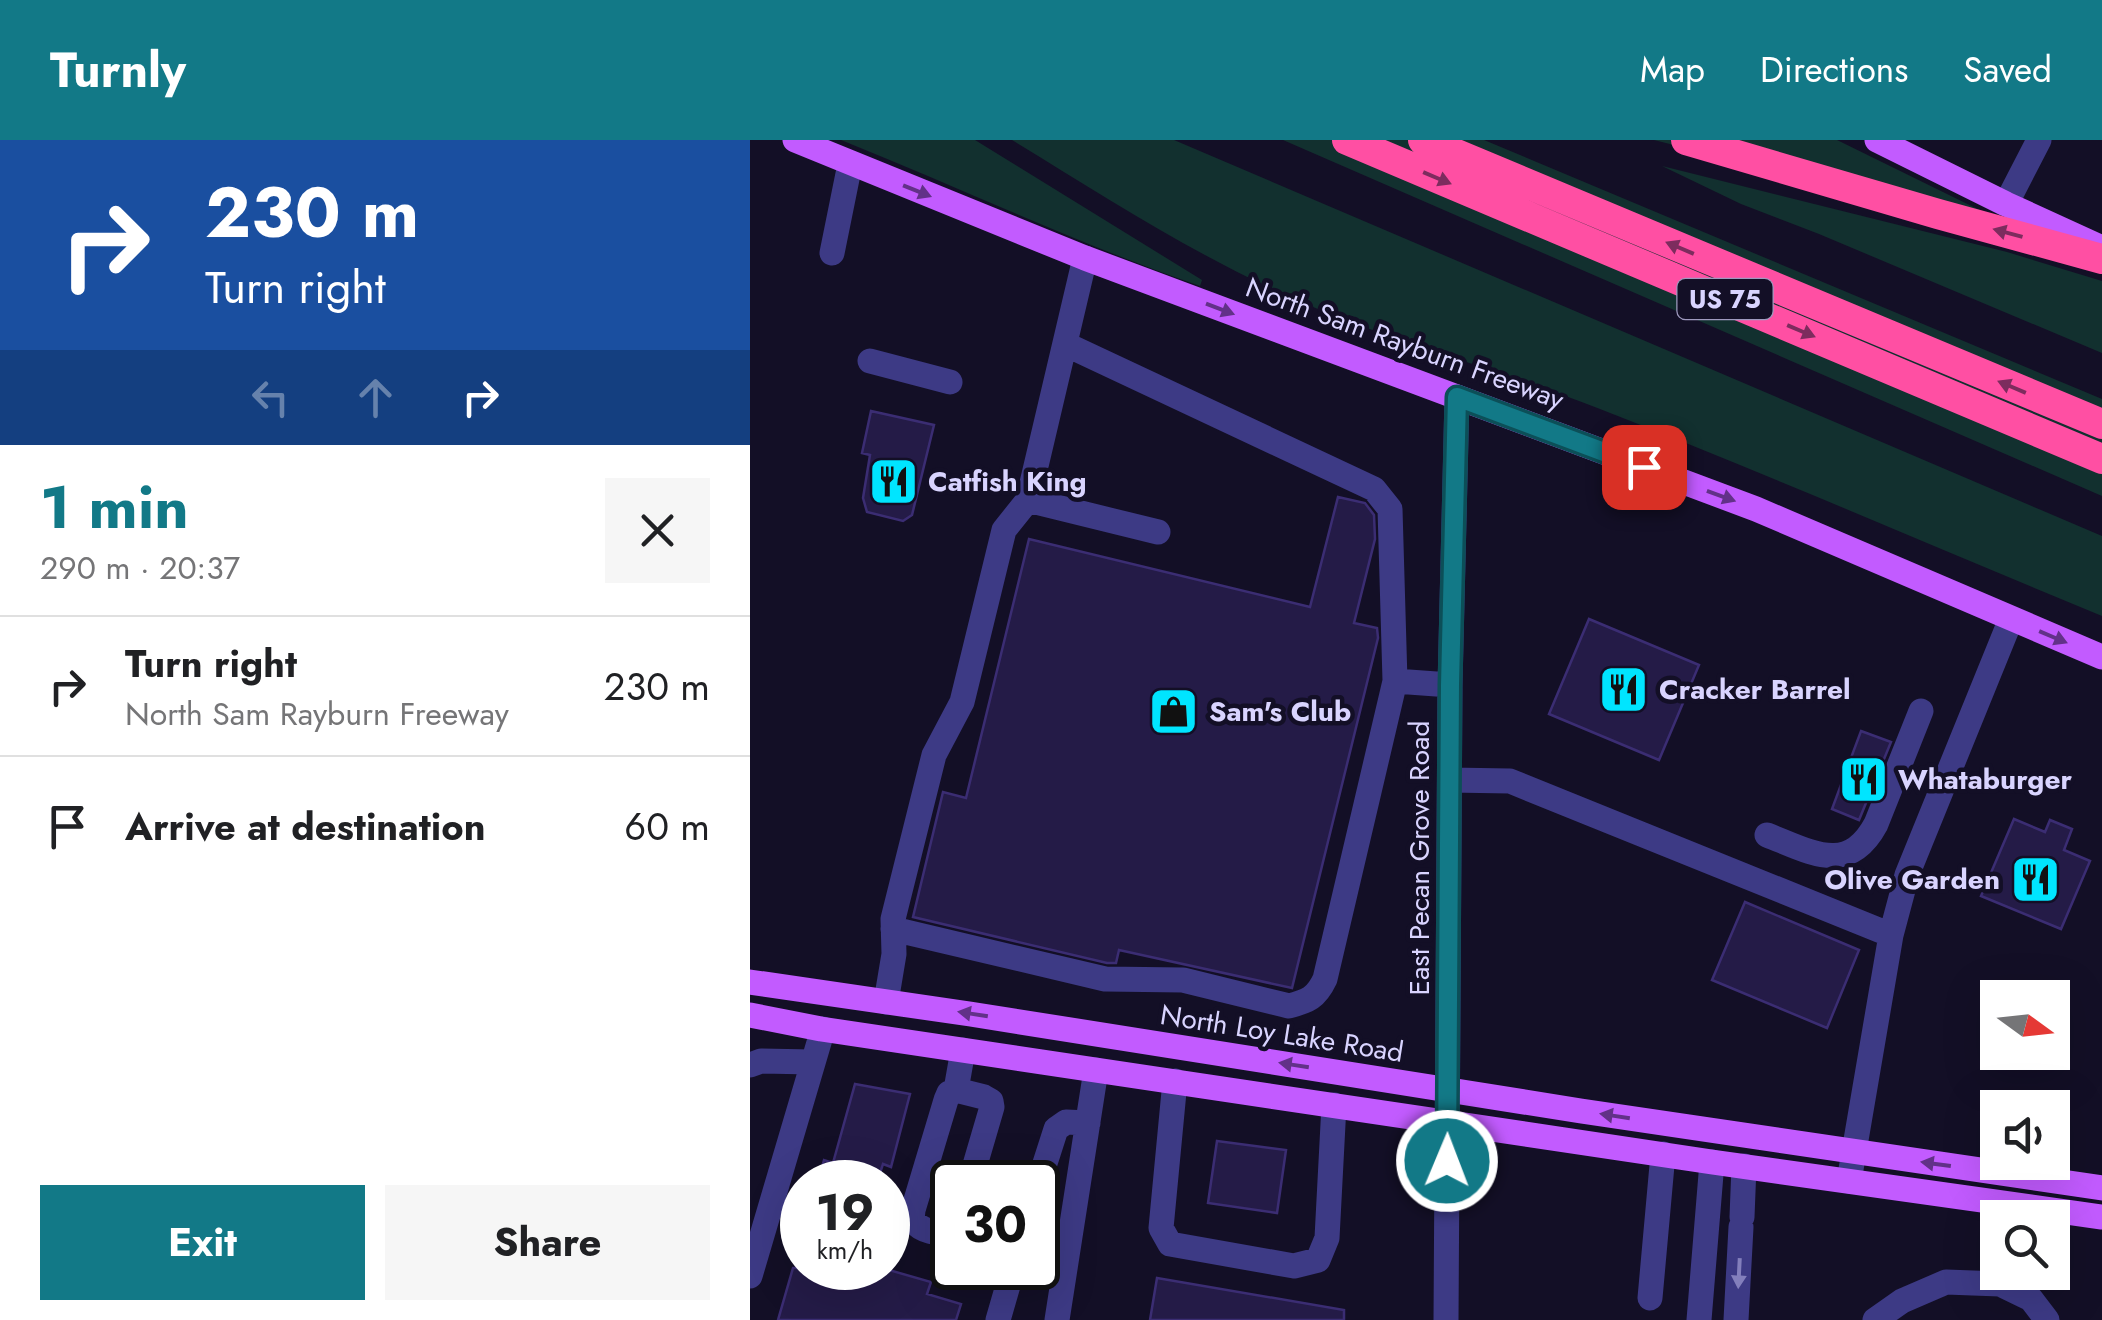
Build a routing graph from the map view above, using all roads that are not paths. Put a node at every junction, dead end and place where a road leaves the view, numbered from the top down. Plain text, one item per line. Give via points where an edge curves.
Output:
1 (795, 140) edge
2 (1347, 140) edge
3 (1423, 140) edge
4 (1686, 140) edge
5 (1877, 140) edge
6 (2038, 140) edge
7 (850, 164) junction
8 (2006, 204) junction
9 (2102, 248) edge
10 (832, 253) dead end
11 (1084, 258) junction
12 (2102, 259) edge
13 (1064, 344) junction
14 (870, 361) dead end
15 (950, 382) dead end
16 (1457, 397) junction
17 (2102, 424) edge
18 (2102, 459) edge
19 (1028, 500) junction
20 (1158, 532) dead end
21 (2012, 620) junction
22 (2102, 657) edge
23 (1396, 681) junction
24 (1450, 685) junction
25 (1921, 711) dead end
26 (1450, 780) junction
27 (1768, 835) dead end
28 (893, 930) junction
29 (1891, 935) junction
30 (750, 982) edge
31 (886, 1002) junction
32 (750, 1016) edge
33 (822, 1029) junction
34 (963, 1050) junction
35 (812, 1062) junction
36 (750, 1065) edge
37 (1096, 1070) junction
38 (1175, 1082) junction
39 (956, 1090) junction
40 (1448, 1090) junction
41 (1334, 1105) junction
42 (1088, 1122) junction
43 (1448, 1122) junction
44 (1854, 1152) junction
45 (1663, 1154) junction
46 (977, 1160) edge
47 (1046, 1160) edge
48 (1712, 1162) junction
49 (1980, 1164) edge
50 (1744, 1166) junction
51 (2070, 1178) edge
52 (1850, 1181) junction
53 (2102, 1188) edge
54 (2102, 1217) edge
55 (930, 1231) edge
56 (750, 1276) edge
57 (1007, 1290) edge
58 (1650, 1298) dead end
59 (998, 1320) edge
60 (1058, 1320) edge
61 (1446, 1320) edge
62 (1699, 1320) edge
63 (1736, 1320) edge
64 (1875, 1320) edge
65 (2047, 1320) edge

1 - 7 main road, North Sam Rayburn Freeway
2 -> 18 highway, US 75
17 -> 3 highway, US 75
12 -> 4 highway
5 - 8 main road
6 - 8 street
7 - 10 street
7 -> 11 main road, North Sam Rayburn Freeway
8 - 9 main road
11 - 13 street
11 -> 16 main road, North Sam Rayburn Freeway
13 - 19 street
13 - 23 street via 1374,489 1390,509
14 - 15 street
16 -> 21 main road, North Sam Rayburn Freeway via 1756,509
16 - 24 street, East Pecan Grove Road
19 - 20 street
19 - 28 street via 1004,530 962,702 934,755
21 -> 22 main road, North Sam Rayburn Freeway
21 - 29 street via 1907,875
23 - 24 street
23 - 28 street via 1325,979 1306,1002 1289,1006 1183,980 1106,979
24 - 26 street, East Pecan Grove Road
25 - 27 street via 1876,824 1855,852 1835,857
26 - 29 street via 1510,781
26 - 40 street, East Pecan Grove Road
28 - 31 street
29 - 44 street
30 - 31 main road, North Loy Lake Road
40 -> 31 main road, North Loy Lake Road
32 - 33 main road
33 - 34 main road
33 - 35 street
34 - 37 main road
34 - 39 street
35 - 36 street
35 - 56 street
37 - 38 main road
37 - 42 street
38 - 41 main road
38 - 41 street via 1161,1228 1170,1244 1294,1266 1318,1260 1327,1238
39 - 46 street via 990,1101
39 - 55 street via 948,1094 913,1210 912,1220
40 - 43 street, East Pecan Grove Road
44 -> 40 main road, North Loy Lake Road
41 - 43 main road
42 - 47 street via 1056,1129
42 - 60 street
43 - 45 main road
43 - 61 street, East Pecan Grove Road
49 -> 44 main road, North Loy Lake Road
44 - 52 street
45 - 48 main road
45 - 58 street
48 - 50 main road
48 - 62 street
50 - 52 main road
50 -> 63 street
51 - 53 main road, North Loy Lake Road
52 - 54 main road
57 - 59 street
64 - 65 street via 1946,1282 2000,1284 2031,1299

